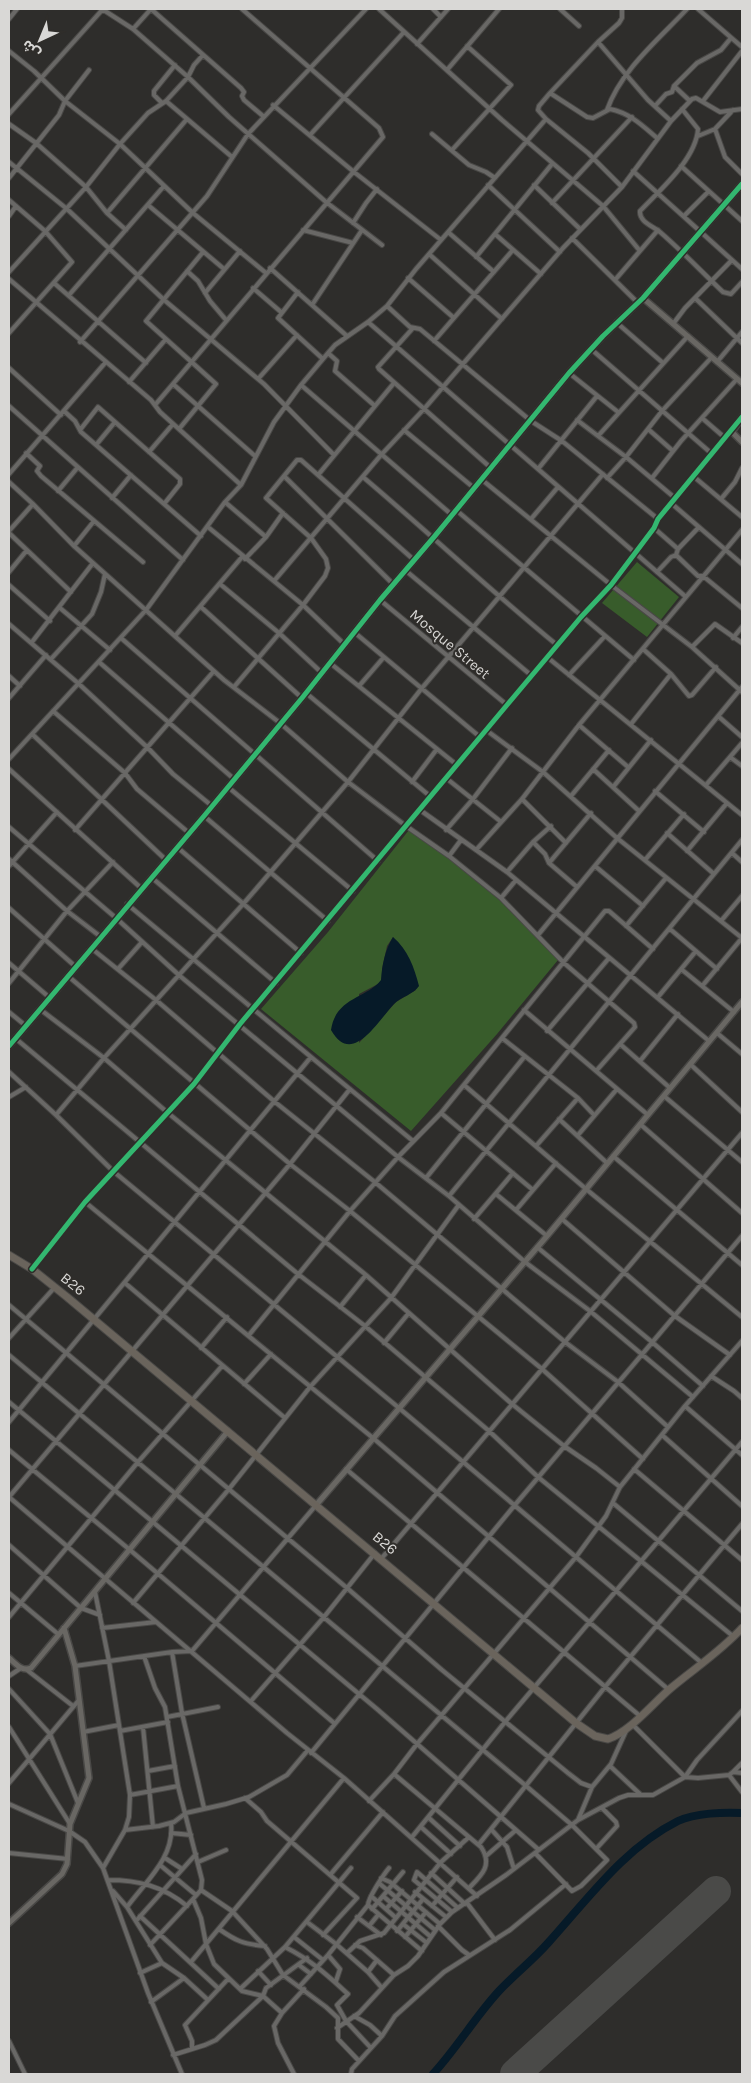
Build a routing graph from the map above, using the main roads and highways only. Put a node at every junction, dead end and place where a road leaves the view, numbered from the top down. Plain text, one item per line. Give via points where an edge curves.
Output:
1 (9, 1255) edge
2 (742, 1628) edge

1 - 2 highway, B26 via 55,1287 595,1736 614,1737 629,1726

